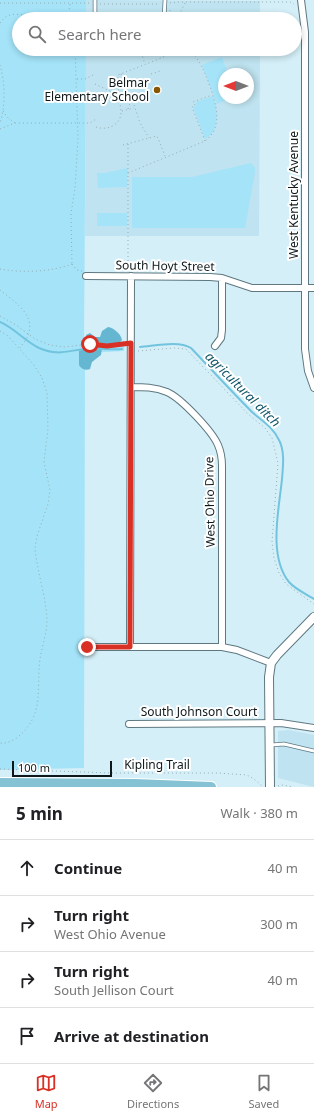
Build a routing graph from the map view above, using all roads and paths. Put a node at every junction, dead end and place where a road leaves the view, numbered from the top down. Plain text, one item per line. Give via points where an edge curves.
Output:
1 (95, 0) edge
2 (165, 0) edge
3 (185, 2) junction
4 (301, 2) edge
5 (0, 3) edge
6 (70, 3) junction
7 (90, 3) dead end
8 (100, 4) dead end
9 (162, 4) dead end
10 (168, 4) dead end
11 (69, 12) edge
12 (95, 12) edge
13 (164, 12) edge
14 (181, 12) edge
15 (12, 14) edge
16 (0, 23) edge
17 (75, 56) edge
18 (142, 56) edge
19 (164, 56) edge
20 (196, 56) edge
21 (0, 65) edge
22 (145, 65) junction
23 (160, 71) dead end
24 (95, 74) dead end
25 (121, 74) junction
26 (151, 74) dead end
27 (76, 79) junction
28 (95, 84) dead end
29 (118, 95) junction
30 (213, 95) junction
31 (130, 96) dead end
32 (130, 103) dead end
33 (134, 105) dead end
34 (134, 108) junction
35 (128, 110) junction
36 (3, 111) junction
37 (121, 111) junction
38 (96, 119) dead end
39 (0, 123) edge
40 (15, 123) junction
41 (78, 123) junction
42 (96, 127) dead end
43 (0, 129) edge
44 (149, 139) junction
45 (205, 141) junction
46 (128, 144) junction
47 (123, 146) dead end
48 (164, 157) junction
49 (128, 173) junction
50 (72, 264) junction
51 (0, 269) edge
52 (85, 274) joint
53 (129, 276) junction
54 (222, 278) junction
55 (305, 288) junction
56 (314, 288) edge
57 (0, 290) edge
58 (0, 316) edge
59 (0, 331) edge
60 (28, 335) junction
61 (131, 343) junction
62 (215, 346) dead end
63 (20, 349) junction
64 (131, 352) junction
65 (131, 387) junction
66 (314, 388) edge
67 (314, 604) edge
68 (314, 617) edge
69 (87, 647) dead end
70 (130, 647) junction
71 (222, 647) junction
72 (271, 664) junction
73 (269, 723) junction
74 (130, 724) dead end
75 (314, 728) edge
76 (0, 743) edge
77 (269, 745) junction
78 (314, 751) edge
79 (0, 769) edge
80 (0, 783) edge
81 (269, 786) edge
82 (279, 786) edge
83 (211, 787) edge
84 (293, 787) edge

1 - 12 lane
2 - 13 lane
3 - 4 path
3 - 10 path
3 - 14 path
4 - 55 street, West Kentucky Avenue via 305,32
5 - 6 path
6 - 7 path
6 - 11 path
8 - 9 path
15 - 16 path
17 - 27 path
18 - 22 path
19 - 22 path
20 - 30 path
21 - 36 path via 3,78
22 - 25 path
23 - 26 path
24 - 27 path via 85,79
25 - 29 path via 118,75
25 - 31 path
27 - 41 path
28 - 29 path
29 - 37 path
30 - 45 path via 217,121 214,132
30 - 45 path via 194,102 195,105 192,107
32 - 35 path
33 - 34 path
34 - 35 path
34 - 44 path
35 - 37 path
36 - 39 path
36 - 40 path
37 - 42 path via 120,120 116,124 107,128
38 - 41 path via 90,123
40 - 41 path
40 - 43 path
41 - 50 path via 77,173 71,221
44 - 46 path
44 - 48 path via 156,136
45 - 48 path
46 - 47 path
46 - 49 path
48 - 49 path
49 - 53 path
50 - 51 path via 49,270
50 - 52 path
52 - 53 street, South Hoyt Street
53 - 54 street, South Hoyt Street
53 - 61 street
54 - 55 street, South Hoyt Street via 252,288
54 - 62 street via 222,330
55 - 56 street, South Hoyt Street
55 - 66 street, West Kentucky Avenue via 305,357
57 - 60 path via 27,315 30,323
58 - 60 path
59 - 63 path
60 - 61 path via 54,346 107,346
60 - 63 path
61 - 64 street
63 - 76 path via 40,373 47,393 48,420 44,462 50,490 35,548 47,621 39,666 38,707 34,718 13,740
64 - 65 street
64 - 67 path via 186,349 268,432 278,463 272,542 274,558 286,584
65 - 70 street
65 - 71 street, West Ohio Drive via 153,388 173,395 210,433 220,450
68 - 72 street via 280,651
69 - 70 street
70 - 71 street
71 - 72 street via 237,650
72 - 73 street
73 - 74 street, South Johnson Court
73 - 75 street, South Johnson Court
73 - 77 street
77 - 78 lane via 284,744
77 - 81 street
79 - 81 path, Kipling Trail via 247,775
80 - 83 main road
81 - 82 path
82 - 84 path

